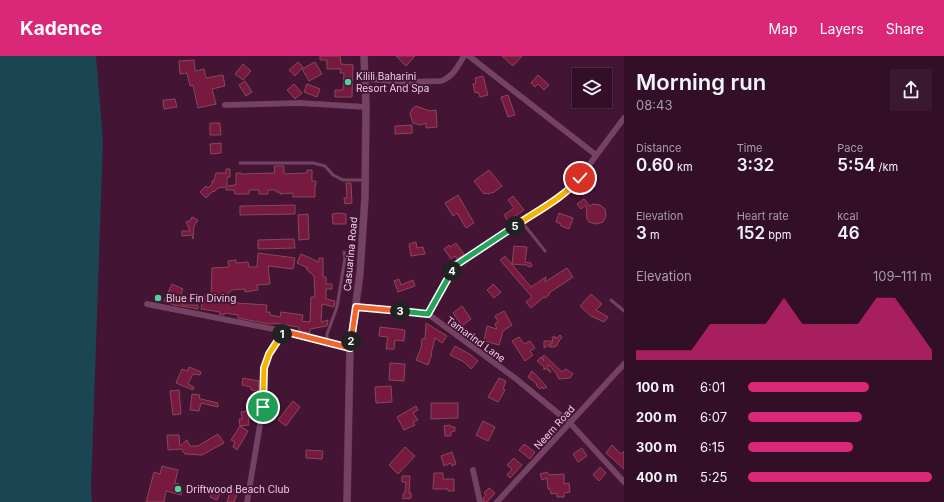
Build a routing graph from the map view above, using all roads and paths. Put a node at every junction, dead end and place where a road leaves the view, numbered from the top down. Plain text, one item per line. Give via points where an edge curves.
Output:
1 (364, 56) edge
2 (464, 56) edge
3 (470, 56) edge
4 (364, 79) junction
5 (225, 105) dead end
6 (366, 107) junction
7 (624, 118) edge
8 (596, 155) junction
9 (240, 163) dead end
10 (365, 180) junction
11 (521, 222) junction
12 (545, 251) dead end
13 (344, 252) dead end
14 (611, 300) dead end
15 (147, 304) dead end
16 (356, 307) junction
17 (624, 311) edge
18 (428, 314) junction
19 (283, 331) junction
20 (327, 342) junction
21 (350, 348) junction
22 (624, 364) edge
23 (570, 423) junction
24 (473, 470) dead end
25 (624, 482) edge
26 (247, 502) edge
27 (347, 502) edge
28 (480, 502) edge
29 (497, 502) edge

1 - 4 street, Casuarina Road
2 - 4 street via 452,74 442,81
3 - 8 street
4 - 6 street, Casuarina Road
5 - 6 street via 276,102
6 - 10 street, Casuarina Road
7 - 8 street
8 - 11 street via 575,184
9 - 10 lane via 313,162 325,166 343,180
10 - 16 street, Casuarina Road
11 - 12 lane
11 - 18 street via 456,265
13 - 20 lane via 337,307 327,334
14 - 17 lane
15 - 19 street
16 - 18 street
16 - 21 street, Casuarina Road
18 - 23 street, Tamarind Lane via 515,378
19 - 20 street
19 - 26 street via 264,368 263,407
20 - 21 street
21 - 27 street, Casuarina Road
22 - 23 street, Neem Road
23 - 25 street, Tamarind Lane
23 - 29 street, Neem Road
24 - 28 street

